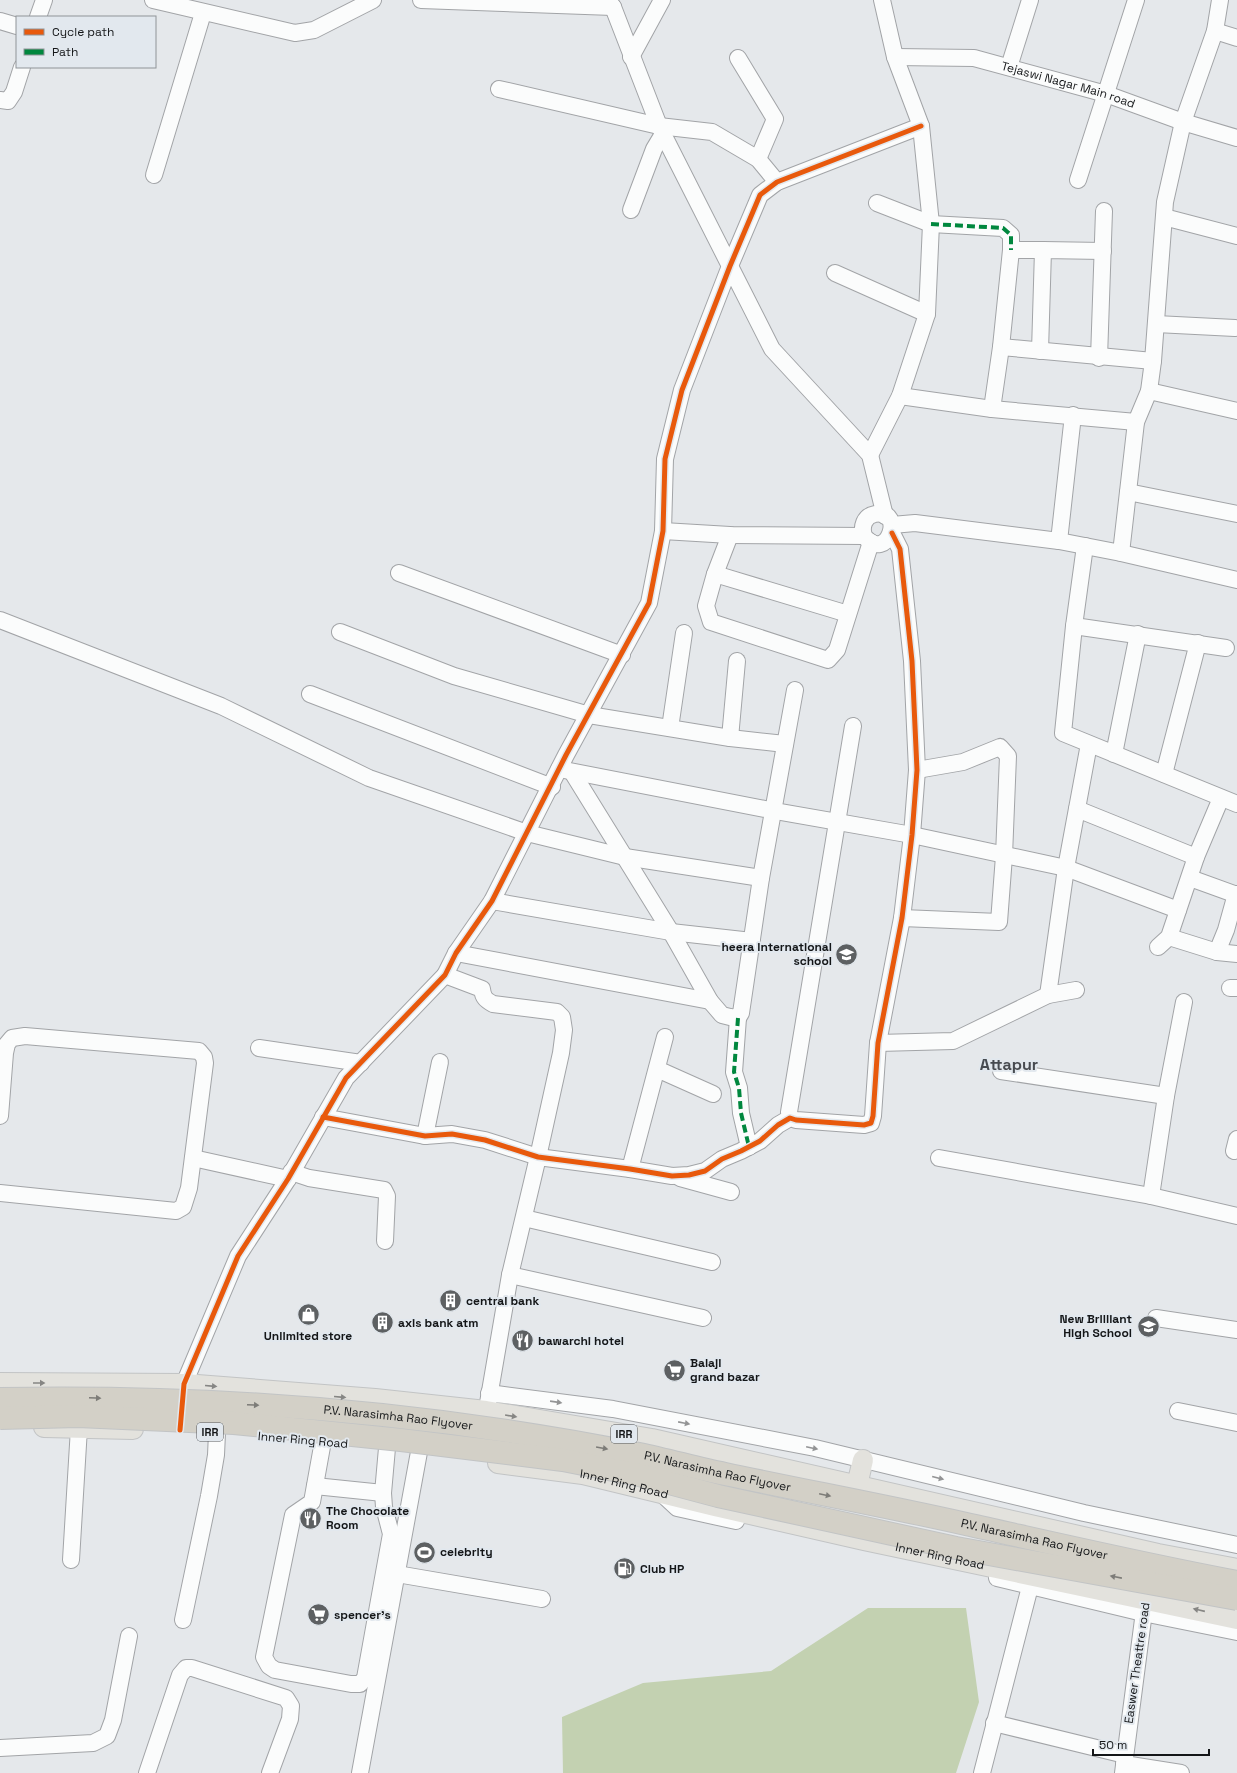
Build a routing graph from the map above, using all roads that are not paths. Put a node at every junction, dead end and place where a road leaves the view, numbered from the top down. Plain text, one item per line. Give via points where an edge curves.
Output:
1 (44, 0) edge
2 (153, 0) edge
3 (373, 0) edge
4 (421, 0) edge
5 (662, 0) edge
6 (882, 0) edge
7 (1030, 0) edge
8 (1136, 0) edge
9 (1220, 0) edge
10 (611, 4) edge
11 (203, 13) junction
12 (38, 16) edge
13 (0, 20) edge
14 (16, 26) edge
15 (1215, 31) junction
16 (1237, 38) edge
17 (631, 57) junction
18 (895, 57) junction
19 (738, 58) dead end
20 (1009, 67) junction
21 (22, 68) edge
22 (500, 89) dead end
23 (1106, 94) junction
24 (0, 100) edge
25 (1184, 122) junction
26 (921, 126) junction
27 (661, 130) junction
28 (1237, 138) edge
29 (758, 159) junction
30 (154, 175) dead end
31 (1078, 180) dead end
32 (777, 182) junction
33 (877, 203) dead end
34 (631, 210) dead end
35 (1104, 211) dead end
36 (1164, 217) junction
37 (931, 224) junction
38 (1237, 236) edge
39 (1011, 250) junction
40 (1043, 250) junction
41 (1103, 251) junction
42 (730, 266) junction
43 (835, 273) dead end
44 (927, 314) junction
45 (1156, 324) junction
46 (1235, 328) dead end
47 (1001, 348) junction
48 (1040, 351) junction
49 (1099, 358) junction
50 (1153, 362) junction
51 (1149, 391) junction
52 (900, 396) junction
53 (992, 409) junction
54 (1237, 411) edge
55 (1073, 415) junction
56 (1136, 422) junction
57 (870, 455) junction
58 (1128, 492) junction
59 (1237, 514) edge
60 (890, 524) junction
61 (663, 531) junction
62 (730, 535) junction
63 (868, 539) junction
64 (1059, 541) junction
65 (1085, 546) junction
66 (1121, 553) junction
67 (399, 573) dead end
68 (715, 574) junction
69 (1237, 580) edge
70 (848, 614) junction
71 (0, 620) edge
72 (1074, 626) junction
73 (340, 632) dead end
74 (684, 633) dead end
75 (1138, 634) junction
76 (1198, 643) junction
77 (1226, 648) dead end
78 (622, 655) junction
79 (737, 661) dead end
80 (795, 690) dead end
81 (310, 694) dead end
82 (589, 715) junction
83 (853, 726) dead end
84 (670, 728) junction
85 (730, 738) junction
86 (785, 744) junction
87 (1089, 744) junction
88 (1114, 754) junction
89 (566, 770) junction
90 (917, 770) junction
91 (1164, 774) junction
92 (552, 786) junction
93 (1221, 798) junction
94 (1237, 804) edge
95 (1077, 809) junction
96 (775, 811) junction
97 (838, 822) junction
98 (527, 833) junction
99 (912, 835) junction
100 (626, 856) junction
101 (1004, 856) junction
102 (1196, 857) junction
103 (1066, 868) junction
104 (761, 878) junction
105 (1190, 878) junction
106 (1237, 894) edge
107 (492, 901) junction
108 (1178, 910) junction
109 (902, 918) junction
110 (671, 932) junction
111 (752, 941) junction
112 (1217, 952) junction
113 (456, 953) junction
114 (1237, 954) edge
115 (445, 975) junction
116 (1076, 990) dead end
117 (1048, 995) junction
118 (710, 1001) junction
119 (1184, 1002) dead end
120 (738, 1018) junction
121 (665, 1037) dead end
122 (878, 1044) junction
123 (259, 1048) dead end
124 (440, 1062) dead end
125 (361, 1063) junction
126 (656, 1069) junction
127 (1001, 1071) dead end
128 (713, 1094) dead end
129 (1166, 1096) junction
130 (0, 1116) edge
131 (323, 1117) junction
132 (790, 1118) junction
133 (425, 1136) junction
134 (749, 1147) junction
135 (538, 1157) junction
136 (193, 1158) junction
137 (939, 1158) dead end
138 (630, 1169) junction
139 (290, 1175) junction
140 (672, 1176) junction
141 (731, 1192) dead end
142 (0, 1194) edge
143 (1151, 1196) junction
144 (1237, 1216) edge
145 (524, 1218) junction
146 (385, 1241) dead end
147 (712, 1262) dead end
148 (510, 1275) junction
149 (703, 1318) dead end
150 (1156, 1318) dead end
151 (1237, 1330) edge
152 (0, 1383) edge
153 (184, 1384) junction
154 (0, 1399) edge
155 (488, 1402) junction
156 (1178, 1411) dead end
157 (0, 1418) edge
158 (1237, 1423) edge
159 (0, 1428) edge
160 (79, 1428) junction
161 (180, 1430) junction
162 (217, 1433) junction
163 (323, 1441) junction
164 (387, 1448) junction
165 (419, 1452) junction
166 (863, 1460) junction
167 (857, 1485) junction
168 (315, 1486) junction
169 (383, 1493) junction
170 (1237, 1545) edge
171 (1158, 1554) junction
172 (71, 1560) dead end
173 (1237, 1569) edge
174 (397, 1574) junction
175 (1031, 1580) junction
176 (1237, 1582) edge
177 (542, 1599) dead end
178 (1237, 1599) edge
179 (1144, 1606) junction
180 (1237, 1619) edge
181 (183, 1620) dead end
182 (1237, 1632) edge
183 (129, 1636) dead end
184 (994, 1723) junction
185 (0, 1748) edge
186 (1124, 1764) edge
187 (147, 1773) edge
188 (270, 1773) edge
189 (360, 1773) edge
190 (982, 1773) edge
191 (1181, 1773) edge

1 - 12 street
2 - 11 street
3 - 11 street via 314,30 295,32
4 - 10 street
5 - 17 street
6 - 18 street
7 - 20 street
8 - 23 street
9 - 15 street
10 - 17 street
11 - 30 street
13 - 14 street
15 - 16 street
15 - 25 street
17 - 27 street
18 - 20 street, Tejaswi Nagar Main road via 974,58
18 - 26 street
19 - 29 street via 776,119
20 - 23 street, Tejaswi Nagar Main road
21 - 24 street via 14,92 8,101
22 - 27 street
23 - 25 street, Tejaswi Nagar Main road
23 - 31 street
25 - 28 street, Tejaswi Nagar Main road
25 - 36 street via 1165,202
26 - 32 street
26 - 37 street
27 - 29 street via 712,132
27 - 34 street
27 - 42 street
29 - 32 street
32 - 42 street via 760,195
33 - 37 street
35 - 41 street
36 - 38 street
36 - 45 street
37 - 39 street via 1003,228 1011,235
37 - 44 street
39 - 40 street
39 - 47 street
40 - 41 street
40 - 48 street
41 - 49 street
42 - 57 street via 772,349
42 - 61 street via 682,390 665,459
43 - 44 street
44 - 52 street
45 - 46 street
45 - 50 street
47 - 48 street
47 - 53 street
48 - 49 street
49 - 50 street
50 - 51 street
51 - 54 street
51 - 56 street
52 - 53 street
52 - 57 street
53 - 55 street
55 - 56 street
55 - 64 street
56 - 58 street
57 - 60 street
58 - 59 street
58 - 66 street
60 - 63 street via 890,538 881,543
60 - 63 street via 876,514 867,518 863,526
60 - 64 street via 915,523
60 - 90 street via 900,549 902,564 912,661
61 - 62 street
61 - 78 street via 650,603
62 - 63 street
62 - 68 street
63 - 70 street
64 - 65 street
65 - 66 street
65 - 72 street
66 - 69 street
67 - 78 street
68 - 70 street
68 - 70 street via 706,606 711,622 828,660 837,650
71 - 98 street via 221,706 369,778
72 - 75 street
72 - 87 street via 1063,733
73 - 82 street via 454,676
74 - 84 street
75 - 76 street
75 - 88 street
76 - 77 street
76 - 91 street
78 - 82 street
79 - 85 street
80 - 86 street
81 - 92 street
82 - 84 street
82 - 89 street
83 - 97 street
84 - 85 street
85 - 86 street
86 - 96 street
87 - 88 street
87 - 95 street
88 - 91 street
89 - 92 street
89 - 96 street
89 - 100 street
90 - 99 street
90 - 101 street via 963,762 1000,747 1008,756
91 - 93 street
92 - 98 street
93 - 94 street
93 - 102 street
95 - 102 street
95 - 103 street
96 - 97 street
96 - 104 street
97 - 99 street
97 - 132 street via 788,1112
98 - 100 street
98 - 107 street
99 - 101 street
99 - 109 street
100 - 104 street
100 - 110 street
101 - 103 street
101 - 109 street via 999,922
102 - 105 street
103 - 108 street
103 - 117 street
104 - 111 street
105 - 106 street
105 - 108 street
106 - 112 street
107 - 110 street
107 - 113 street
108 - 112 street via 1163,942
109 - 122 street
110 - 111 street
110 - 118 street
111 - 120 street via 741,1013
112 - 114 street
113 - 115 street
113 - 118 street
115 - 125 street
115 - 135 street via 482,989 485,1000 493,1004 557,1012 562,1017 564,1030 561,1053
116 - 117 street
117 - 122 street via 953,1041
118 - 120 street via 722,1015
119 - 129 street
120 - 134 street via 734,1072
121 - 126 street
122 - 132 street via 871,1123 864,1125
123 - 125 street
124 - 133 street
125 - 131 street via 346,1078
126 - 128 street
126 - 138 street
127 - 129 street
129 - 143 street
130 - 136 street via 5,1053 12,1038 25,1036 199,1051 205,1063
131 - 133 street
131 - 139 street
132 - 134 street via 778,1124
133 - 135 street via 452,1134 485,1140
134 - 140 street via 722,1159 705,1171
135 - 138 street
135 - 145 street
136 - 139 street
136 - 142 street via 189,1188 183,1206 176,1211
137 - 143 street
138 - 140 street
139 - 146 street via 384,1190 387,1196
139 - 153 street via 238,1256
140 - 141 street
143 - 144 street
145 - 147 street
145 - 148 street
148 - 149 street
148 - 155 street
150 - 151 street
152 -> 153 main road, IRR
153 -> 155 main road, IRR via 375,1399
153 - 161 street
154 -> 176 highway, P.V. Narasimha Rao Flyover, bridge via 156,1400 318,1408 486,1429 639,1454
155 -> 166 street via 613,1409 776,1440
155 -> 167 main road, IRR
156 - 158 street
178 -> 157 highway, P.V. Narasimha Rao Flyover, bridge via 956,1548 563,1460 234,1423 78,1416
159 - 160 main road, Inner Ring Road / IRR
160 - 161 main road, Inner Ring Road / IRR
160 - 172 street
161 - 162 main road, Inner Ring Road / IRR
162 - 163 main road, Inner Ring Road / IRR
162 - 181 street via 209,1496
163 - 164 main road, Inner Ring Road / IRR
163 - 168 street
164 - 165 main road, Inner Ring Road / IRR
164 - 169 street
165 - 174 street
165 - 175 main road, Inner Ring Road / IRR via 583,1474
166 - 167 main road
166 -> 170 street via 1084,1513
167 - 171 main road, IRR
168 - 169 street
168 - 169 street via 312,1502 293,1515 264,1657 274,1670 352,1684 360,1684 365,1678 391,1534
171 - 173 main road, IRR
171 - 179 street, Easwer Theattre road
174 - 177 street
174 - 189 street
175 - 179 main road, Inner Ring Road / IRR via 1061,1582
175 - 184 street
180 -> 179 main road, Inner Ring Road / IRR
179 - 182 street
179 - 186 street, Easwer Theattre road
183 - 185 street via 113,1720 107,1736 93,1743
184 - 186 street
184 - 190 street
186 - 191 street
187 - 188 street via 180,1675 186,1668 286,1698 291,1706 290,1719

